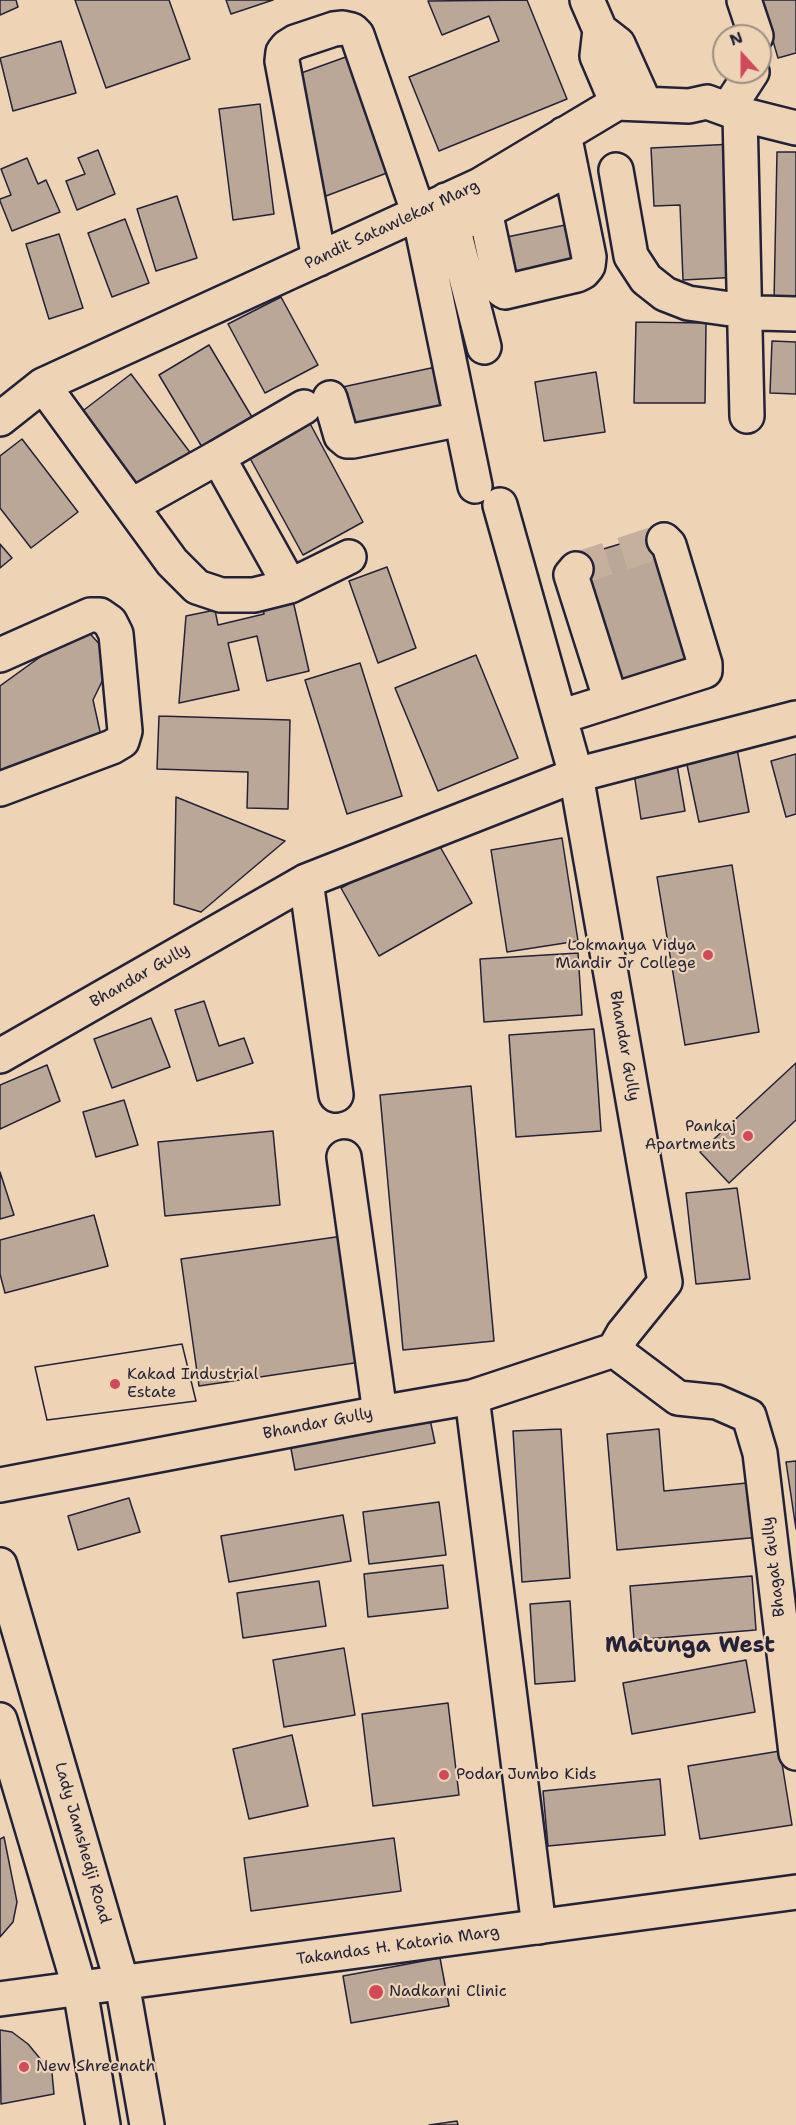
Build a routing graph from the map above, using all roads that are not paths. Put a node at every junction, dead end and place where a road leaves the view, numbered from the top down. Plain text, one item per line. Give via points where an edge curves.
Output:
1 (586, 0) edge
2 (744, 0) edge
3 (752, 24) edge
4 (743, 84) edge
5 (626, 91) junction
6 (725, 108) junction
7 (796, 128) edge
8 (564, 134) junction
9 (571, 168) junction
10 (616, 170) dead end
11 (485, 211) junction
12 (439, 213) junction
13 (319, 259) junction
14 (746, 312) junction
15 (796, 314) edge
16 (484, 347) dead end
17 (43, 385) junction
18 (747, 416) dead end
19 (0, 419) edge
20 (460, 419) junction
21 (218, 457) junction
22 (131, 506) junction
23 (664, 540) dead end
24 (349, 557) dead end
25 (576, 569) dead end
26 (290, 586) junction
27 (0, 655) edge
28 (611, 701) junction
29 (560, 717) junction
30 (796, 718) edge
31 (576, 776) junction
32 (0, 789) edge
33 (306, 881) junction
34 (0, 1056) edge
35 (336, 1095) dead end
36 (345, 1157) dead end
37 (614, 1350) junction
38 (472, 1397) junction
39 (380, 1413) junction
40 (0, 1485) edge
41 (0, 1565) edge
42 (0, 1719) edge
43 (796, 1753) edge
44 (796, 1892) edge
45 (539, 1927) junction
46 (122, 1983) junction
47 (80, 1989) junction
48 (0, 1999) edge
49 (103, 2125) edge
50 (147, 2125) edge

1 - 5 street via 600,30 597,56
2 - 3 street
4 - 6 street
5 - 6 street via 693,86
5 - 8 street, Pandit Satawlekar Marg
6 - 7 street
6 - 14 street
8 - 9 street
8 - 12 street, Pandit Satawlekar Marg
9 - 11 street
9 - 11 street via 589,257 588,266 578,275 502,290
10 - 14 street via 630,256 646,279 665,294 688,303
11 - 12 street
12 - 13 street, Pandit Satawlekar Marg
12 - 13 street via 357,35 352,30 334,29 296,42 287,46 282,61
12 - 16 street
12 - 20 street
13 - 17 street, Pandit Satawlekar Marg
14 - 15 street
14 - 18 street
17 - 19 street, Pandit Satawlekar Marg
17 - 22 street
20 - 21 street via 347,441 317,402
20 - 29 street
21 - 22 street
21 - 26 street
22 - 26 street via 172,562 197,587 221,596
23 - 28 street via 669,545 705,671
24 - 26 street
25 - 28 street via 571,575
27 - 32 street via 90,615 100,615 110,622 116,634 125,731 122,741 112,747
28 - 29 street
29 - 31 street
30 - 31 street
31 - 33 street, Bhandar Gully
31 - 37 street, Bhandar Gully via 665,1282
33 - 34 street, Bhandar Gully
33 - 35 street
36 - 39 street
37 - 38 street, Bhandar Gully
37 - 43 street, Bhagat Gully via 678,1398 717,1402 749,1416 760,1453
38 - 39 street, Bhandar Gully
38 - 45 street
39 - 40 street, Bhandar Gully
41 - 46 street, Lady Jamshedji Road
42 - 47 street
44 - 45 street, Takandas H. Kataria Marg
45 - 46 street, Takandas H. Kataria Marg
46 - 47 street, Takandas H. Kataria Marg
46 - 50 street, Lady Jamshedji Road
47 - 48 street, Takandas H. Kataria Marg
47 - 49 street

